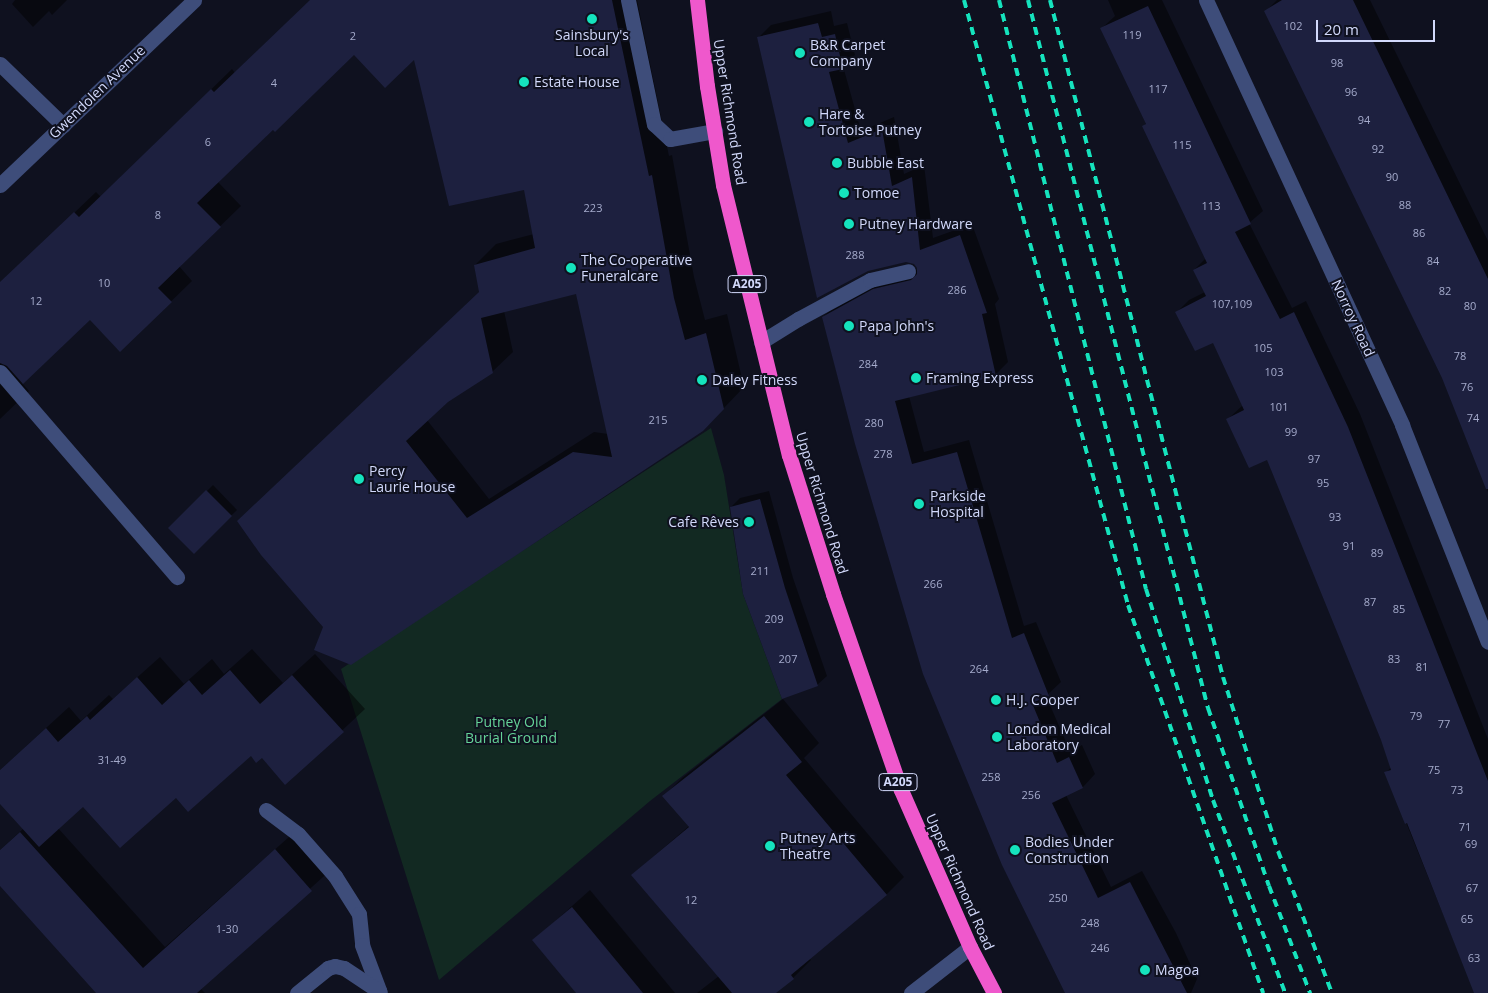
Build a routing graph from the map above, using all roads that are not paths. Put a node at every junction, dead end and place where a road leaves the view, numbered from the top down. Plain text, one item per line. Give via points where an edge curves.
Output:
1 (194, 0) edge
2 (628, 0) edge
3 (698, 0) edge
4 (1206, 0) edge
5 (0, 64) edge
6 (63, 125) junction
7 (714, 130) junction
8 (0, 185) edge
9 (908, 271) dead end
10 (761, 342) junction
11 (0, 372) edge
12 (177, 577) dead end
13 (1488, 642) edge
14 (266, 810) dead end
15 (970, 948) junction
16 (380, 992) edge
17 (298, 993) edge
18 (911, 993) edge
19 (994, 993) edge

1 - 6 street, Gwendolen Avenue
2 - 7 street via 654,124 670,139
3 - 7 highway, Upper Richmond Road / A205
4 - 13 street, Norroy Road via 1402,425
5 - 6 street
6 - 8 street, Gwendolen Avenue
7 - 10 highway, Upper Richmond Road / A205
9 - 10 street via 870,280
10 - 15 highway, Upper Richmond Road / A205 via 789,455 833,594 901,790
11 - 12 street
14 - 16 street via 298,834 335,876 359,914 362,945
15 - 18 street
15 - 19 highway, Upper Richmond Road / A205
16 - 17 street via 344,968 335,966 328,968

